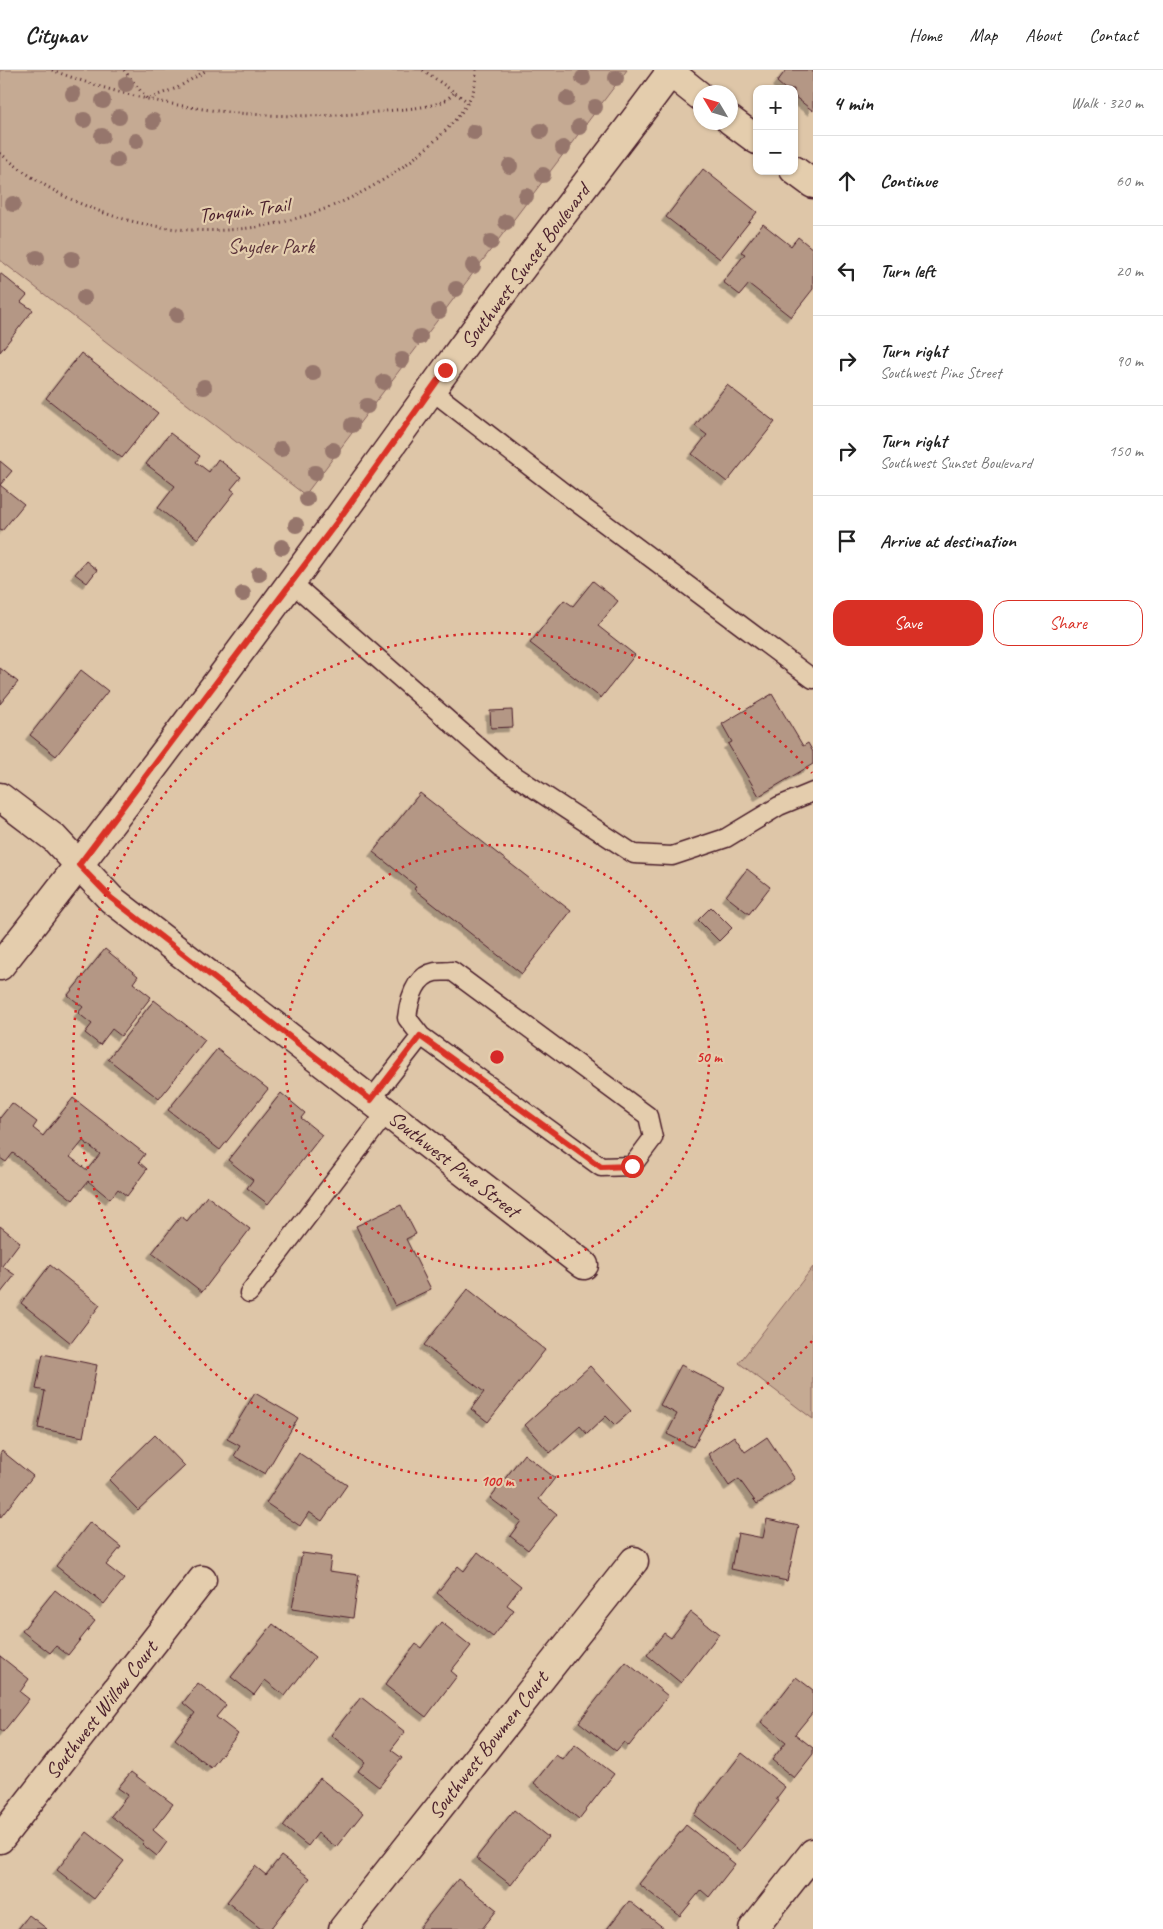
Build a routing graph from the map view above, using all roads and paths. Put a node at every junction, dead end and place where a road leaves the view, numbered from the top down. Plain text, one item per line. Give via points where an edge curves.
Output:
1 (52, 70) edge
2 (124, 70) edge
3 (207, 70) edge
4 (423, 70) edge
5 (476, 70) edge
6 (671, 71) edge
7 (693, 90) edge
8 (454, 93) junction
9 (147, 99) junction
10 (468, 102) junction
11 (738, 126) edge
12 (753, 137) edge
13 (0, 154) edge
14 (798, 173) edge
15 (813, 184) edge
16 (431, 390) junction
17 (292, 582) junction
18 (813, 679) edge
19 (813, 792) edge
20 (0, 797) edge
21 (79, 865) junction
22 (0, 966) edge
23 (420, 1036) junction
24 (379, 1106) junction
25 (584, 1265) dead end
26 (249, 1293) dead end
27 (634, 1561) dead end
28 (202, 1580) dead end
29 (0, 1839) edge
30 (813, 1853) edge
31 (343, 1929) edge
32 (754, 1929) edge

1 - 9 path
2 - 9 path
3 - 9 path via 177,88
4 - 8 path
5 - 10 path, Tonquin Trail via 473,93
6 - 7 street
6 - 16 street, Southwest Sunset Boulevard
8 - 9 path via 443,102 408,109 340,115 259,114
8 - 10 path
10 - 13 path, Tonquin Trail via 435,141 386,179 301,218 260,227 188,231 112,217 40,184
11 - 12 street
14 - 15 street
16 - 17 street, Southwest Sunset Boulevard
16 - 18 lane
17 - 19 lane via 500,766 634,854 672,856 726,838 779,806
17 - 21 street, Southwest Sunset Boulevard
20 - 21 street, Southwest Pine Street via 54,838
21 - 22 street, Southwest Sunset Boulevard
21 - 24 street, Southwest Pine Street via 111,898
23 - 23 lane via 406,1018 409,999 419,982 433,972 452,972 648,1116 653,1138 632,1166 601,1167
23 - 24 lane
24 - 25 street, Southwest Pine Street
24 - 26 lane
27 - 31 street, Southwest Bowmen Court
28 - 29 street, Southwest Willow Court
30 - 32 street

